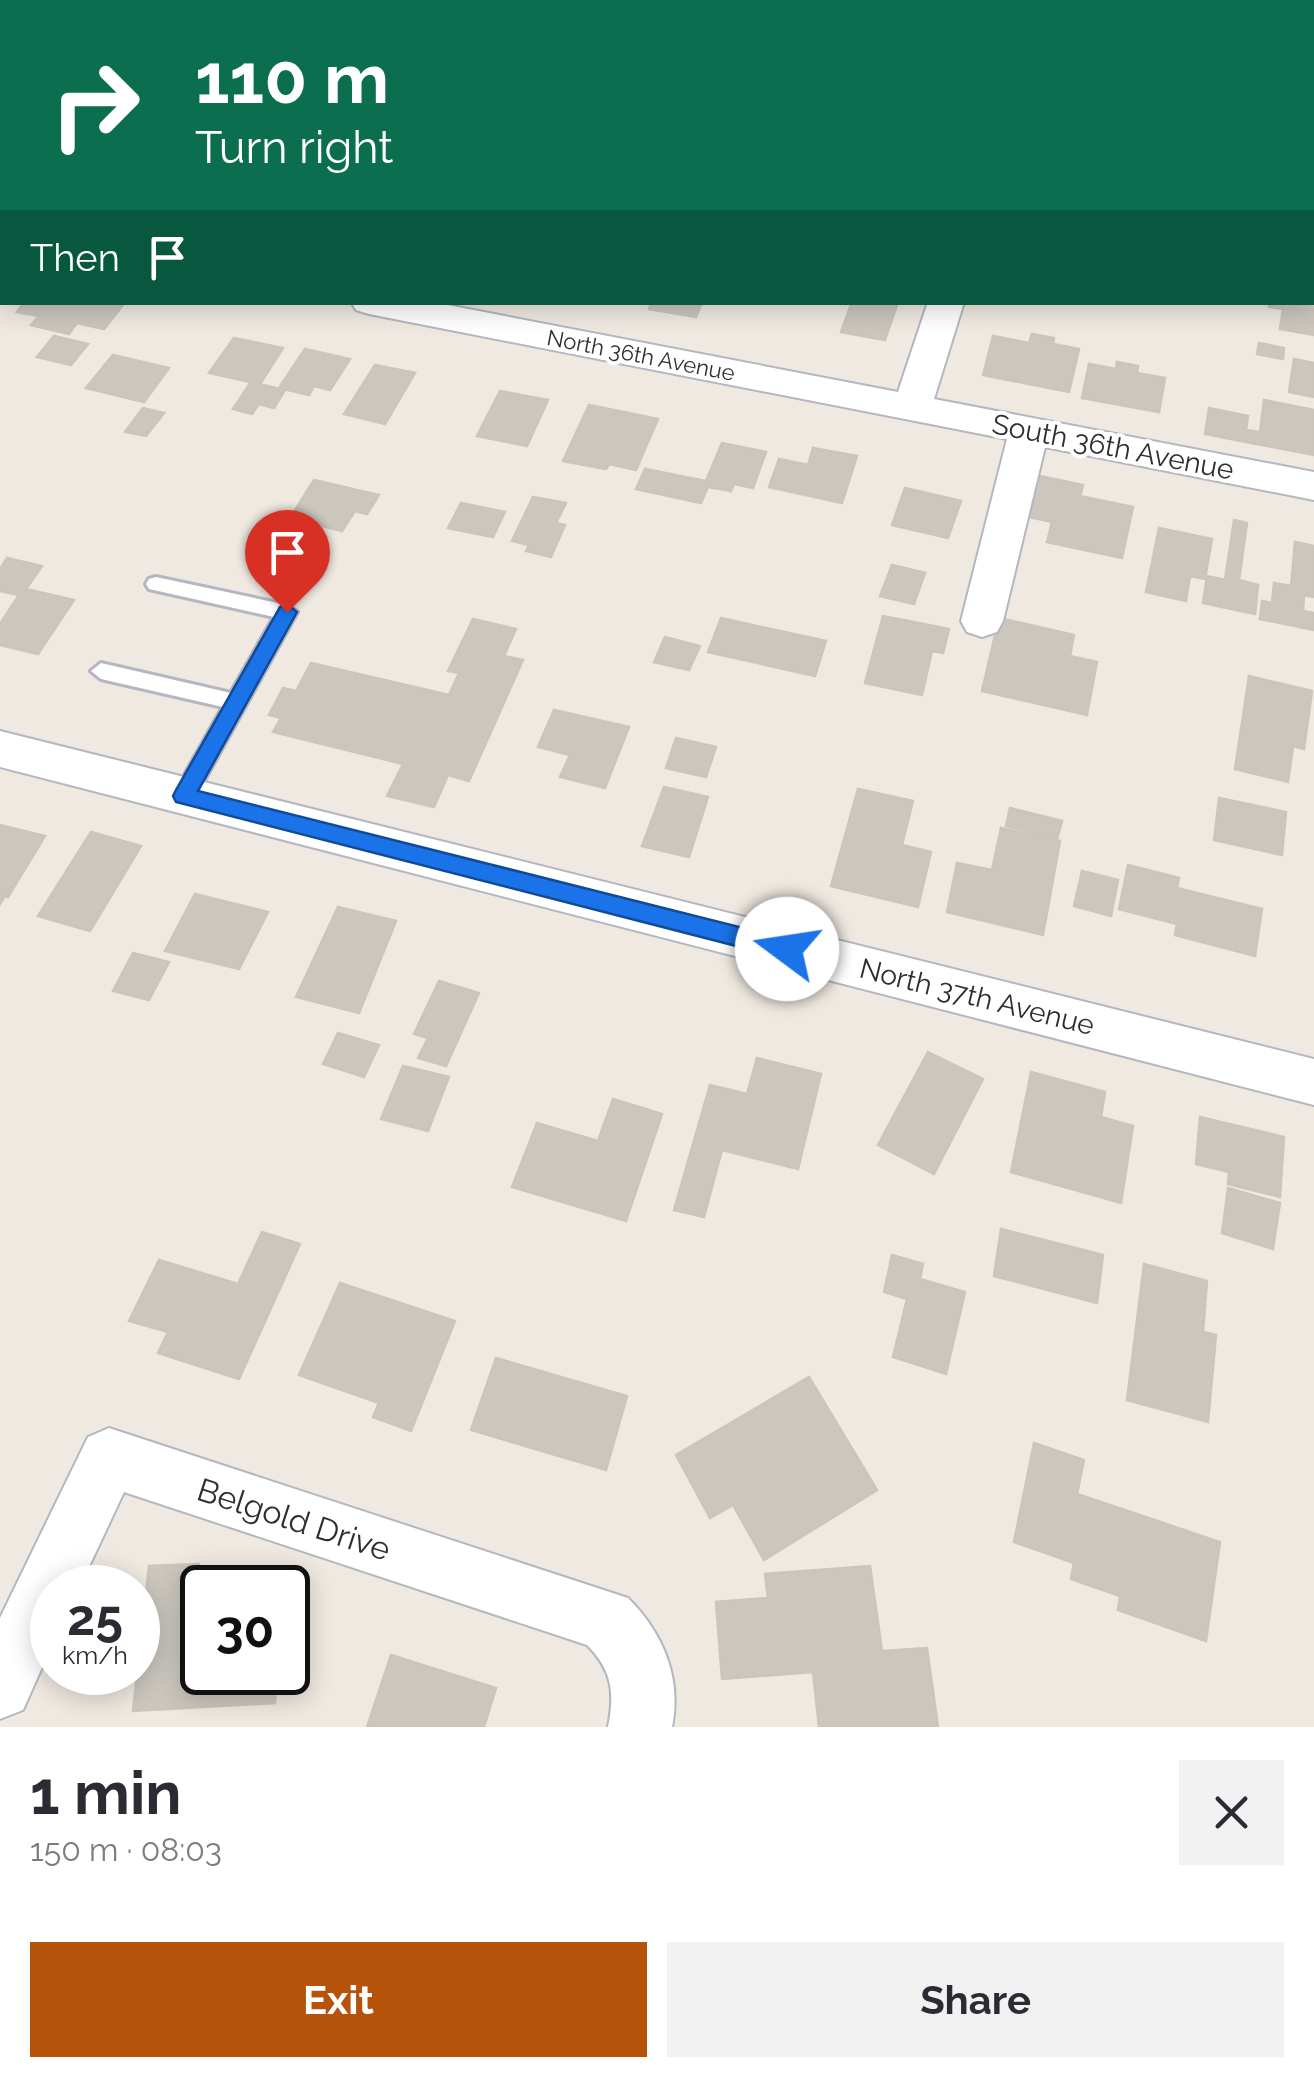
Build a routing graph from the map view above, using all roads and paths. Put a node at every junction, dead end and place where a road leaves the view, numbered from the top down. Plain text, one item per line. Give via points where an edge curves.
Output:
1 (401, 305) edge
2 (945, 305) edge
3 (485, 313) edge
4 (912, 408) junction
5 (1029, 431) junction
6 (1314, 486) edge
7 (156, 584) dead end
8 (982, 621) dead end
9 (102, 671) dead end
10 (237, 702) junction
11 (0, 749) edge
12 (184, 796) junction
13 (1314, 1082) edge
14 (0, 1687) edge
15 (640, 1727) edge

1 - 3 street, North 36th Avenue
2 - 4 street
3 - 4 street, North 36th Avenue
4 - 5 street, South 36th Avenue
5 - 6 street, South 36th Avenue
5 - 8 street
7 - 10 lane via 287,612
9 - 10 lane
10 - 12 lane
11 - 12 street, North 37th Avenue
12 - 13 street, North 37th Avenue
14 - 15 street, Belgold Drive via 110,1458 606,1620 639,1660 645,1686

